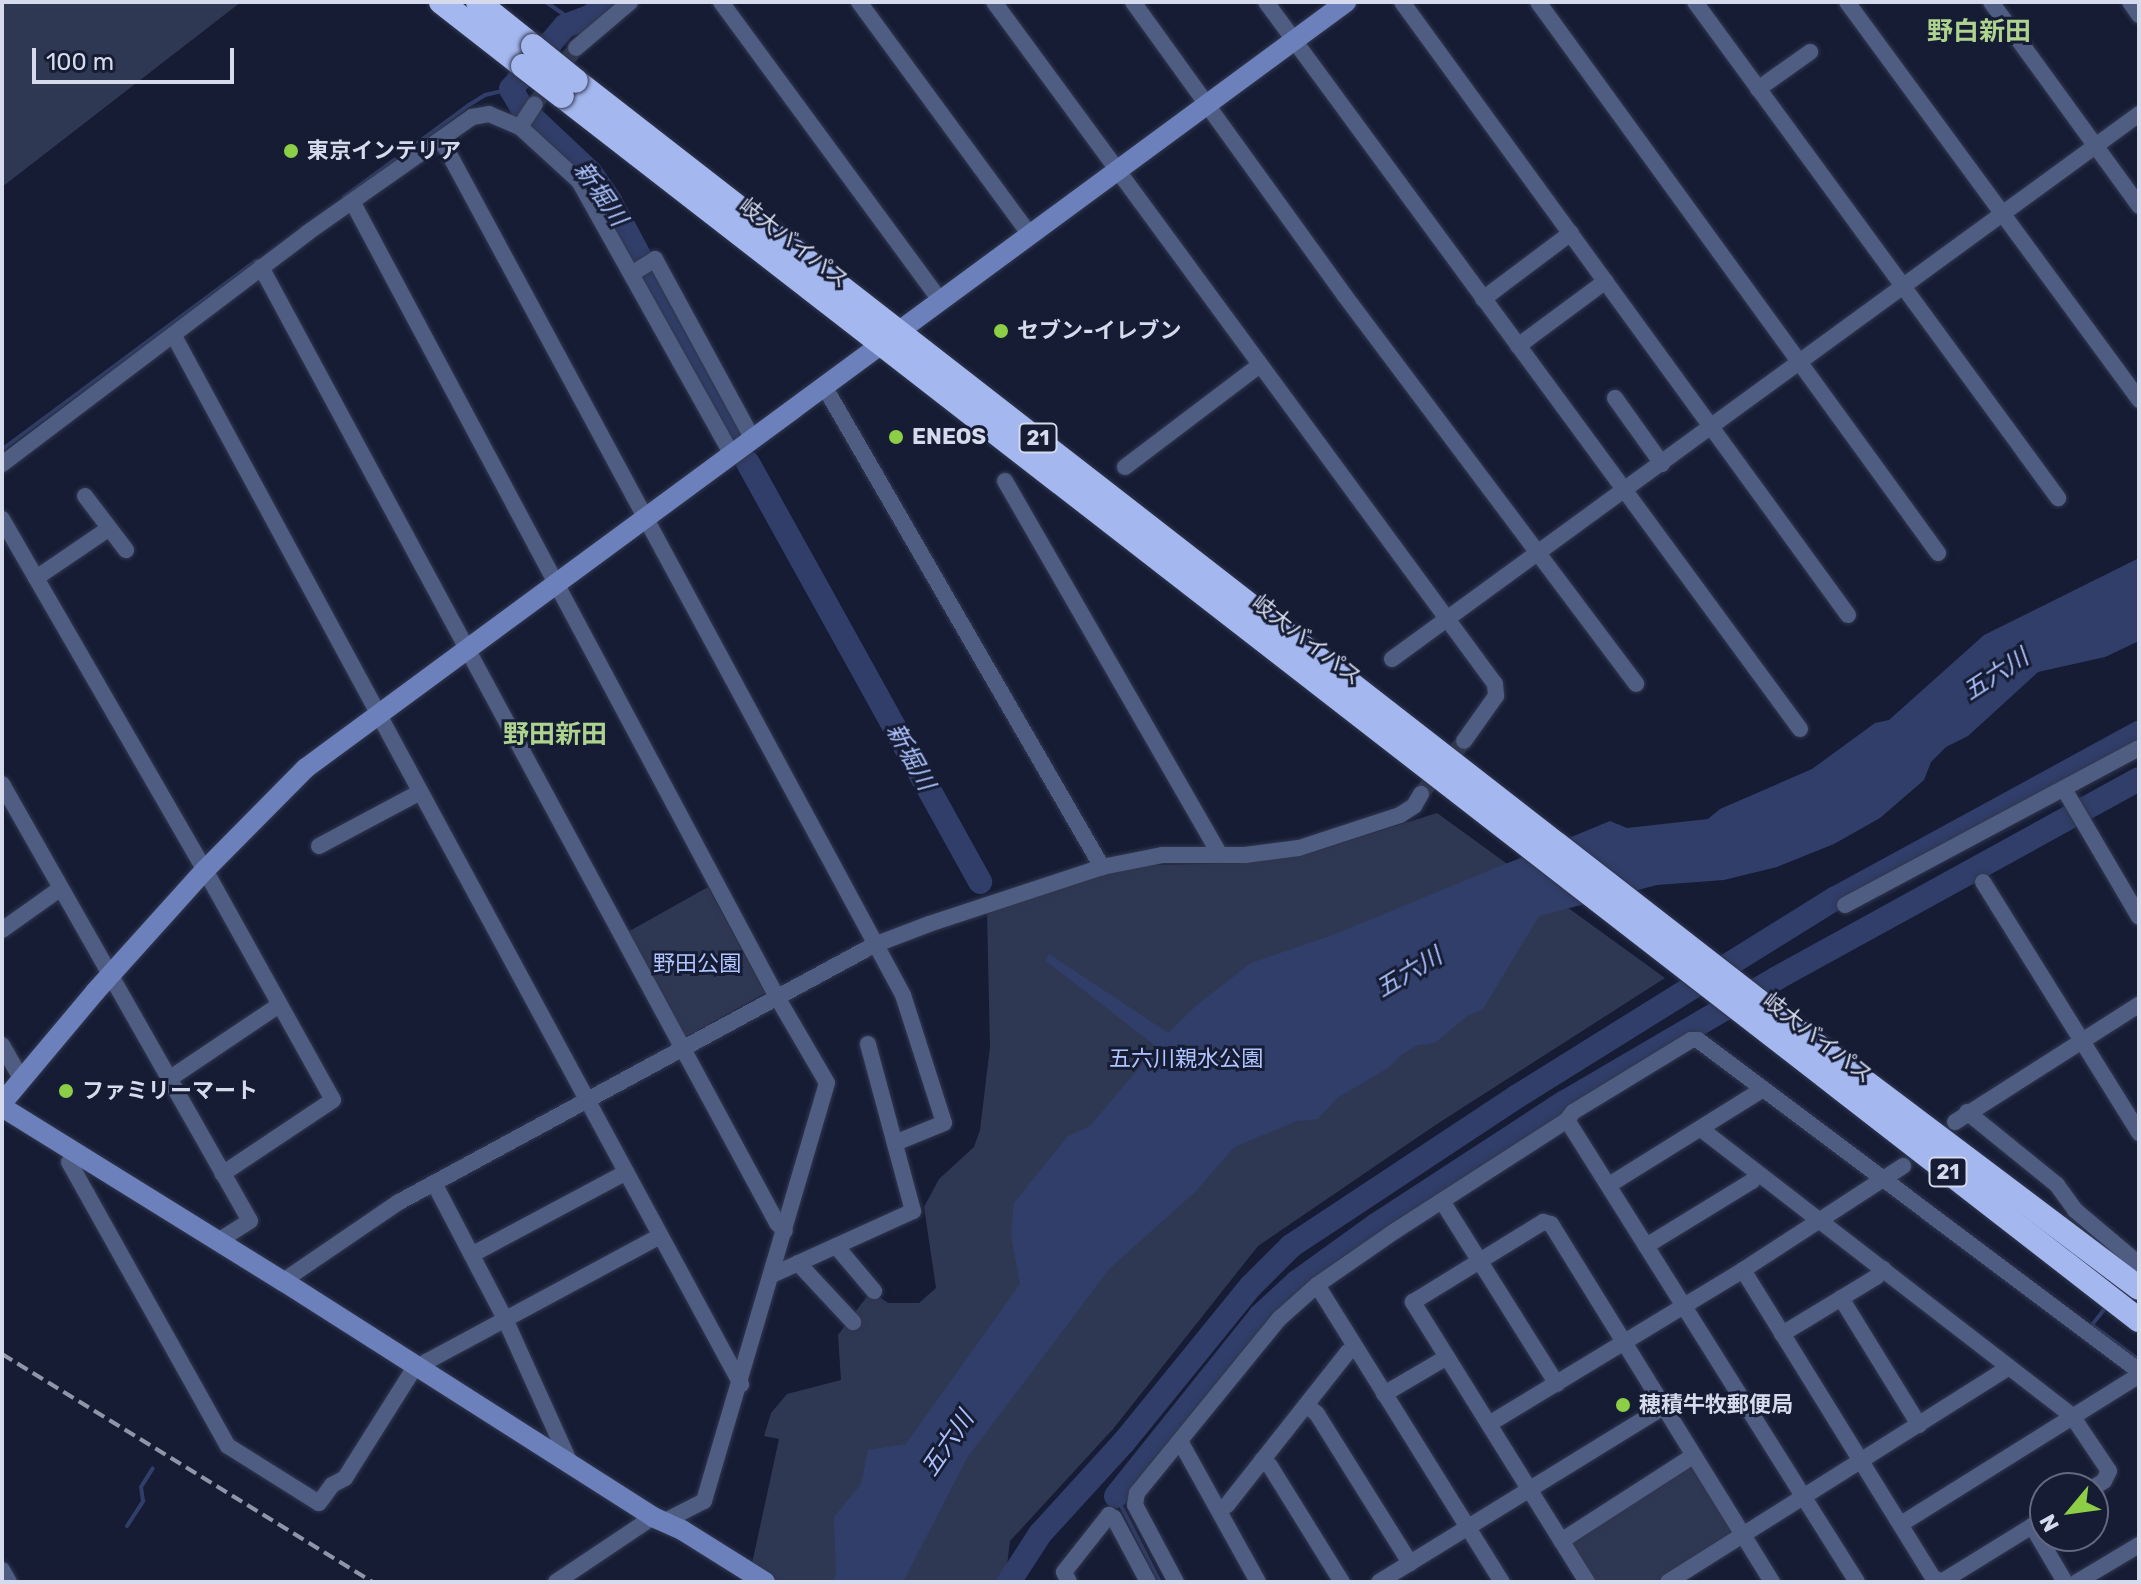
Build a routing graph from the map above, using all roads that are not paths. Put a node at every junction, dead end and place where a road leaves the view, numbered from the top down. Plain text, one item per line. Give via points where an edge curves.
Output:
1 (441, 2) edge
2 (478, 2) edge
3 (630, 2) edge
4 (721, 2) edge
5 (859, 2) edge
6 (994, 2) edge
7 (1133, 2) edge
8 (1266, 2) edge
9 (1346, 2) edge
10 (1402, 2) edge
11 (1538, 2) edge
12 (1695, 2) edge
13 (1847, 2) edge
14 (1991, 2) edge
15 (2130, 2) edge
16 (2139, 15) edge
17 (1294, 40) junction
18 (576, 48) tunnel mouth
19 (1810, 52) dead end
20 (528, 56) junction
21 (1758, 89) junction
22 (1206, 103) junction
23 (535, 104) tunnel mouth
24 (2139, 114) edge
25 (521, 124) junction
26 (441, 139) junction
27 (2096, 146) junction
28 (1116, 169) junction
29 (353, 203) junction
30 (2139, 206) edge
31 (2002, 214) junction
32 (1571, 233) junction
33 (1030, 235) junction
34 (261, 267) junction
35 (633, 273) junction
36 (1606, 281) junction
37 (1903, 288) junction
38 (1483, 299) junction
39 (941, 301) junction
40 (174, 336) junction
41 (889, 336) junction
42 (1518, 346) junction
43 (1802, 363) junction
44 (1260, 365) junction
45 (824, 386) junction
46 (1615, 398) dead end
47 (2139, 400) edge
48 (1714, 426) junction
49 (752, 438) junction
50 (731, 453) junction
51 (2, 464) edge
52 (1662, 464) junction
53 (1125, 467) dead end
54 (1005, 481) dead end
55 (1625, 491) junction
56 (85, 496) dead end
57 (2058, 498) dead end
58 (2, 519) edge
59 (644, 519) junction
60 (108, 529) junction
61 (126, 550) dead end
62 (1938, 553) dead end
63 (1536, 555) junction
64 (36, 578) junction
65 (556, 584) junction
66 (1848, 615) dead end
67 (1445, 620) junction
68 (466, 648) junction
69 (1392, 659) dead end
70 (1636, 684) dead end
71 (377, 712) junction
72 (1800, 729) dead end
73 (1464, 741) tunnel mouth
74 (2139, 748) edge
75 (2, 784) edge
76 (2064, 789) junction
77 (420, 792) junction
78 (1421, 794) tunnel mouth
79 (319, 846) dead end
80 (1220, 855) junction
81 (1102, 867) junction
82 (205, 870) junction
83 (1983, 882) dead end
84 (61, 888) junction
85 (1845, 905) dead end
86 (2139, 917) edge
87 (2, 930) edge
88 (874, 945) junction
89 (111, 975) junction
90 (777, 997) junction
91 (279, 1005) junction
92 (2139, 1005) edge
93 (1764, 1016) junction
94 (2082, 1041) junction
95 (868, 1044) dead end
96 (2, 1045) edge
97 (683, 1048) junction
98 (169, 1079) junction
99 (22, 1080) junction
100 (1763, 1089) junction
101 (585, 1101) junction
102 (2, 1105) edge
103 (1567, 1120) junction
104 (1701, 1129) junction
105 (2139, 1133) edge
106 (895, 1143) junction
107 (69, 1162) dead end
108 (1903, 1166) dead end
109 (625, 1173) junction
110 (222, 1174) junction
111 (1758, 1174) junction
112 (1885, 1180) junction
113 (434, 1183) junction
114 (1609, 1185) junction
115 (1442, 1201) junction
116 (1821, 1221) junction
117 (785, 1231) junction
118 (658, 1237) junction
119 (218, 1241) junction
120 (836, 1246) junction
121 (1646, 1246) junction
122 (473, 1254) junction
123 (1480, 1262) junction
124 (798, 1263) junction
125 (2139, 1264) edge
126 (1883, 1269) junction
127 (1743, 1270) junction
128 (772, 1275) junction
129 (283, 1281) junction
130 (1317, 1285) junction
131 (2139, 1288) edge
132 (874, 1291) dead end
133 (1841, 1298) junction
134 (1684, 1306) junction
135 (505, 1319) junction
136 (2139, 1320) edge
137 (853, 1322) dead end
138 (1782, 1334) junction
139 (1623, 1343) junction
140 (1356, 1348) junction
141 (1447, 1357) junction
142 (418, 1367) junction
143 (2008, 1368) junction
144 (2139, 1373) edge
145 (741, 1384) junction
146 (1557, 1384) junction
147 (1384, 1394) junction
148 (1306, 1405) junction
149 (1663, 1407) junction
150 (2072, 1416) junction
151 (1489, 1424) junction
152 (1919, 1425) junction
153 (1180, 1441) junction
154 (1693, 1456) junction
155 (1262, 1460) junction
156 (1862, 1462) junction
157 (571, 1466) junction
158 (2108, 1472) edge
159 (1529, 1490) junction
160 (1804, 1498) junction
161 (1219, 1510) junction
162 (659, 1519) junction
163 (1901, 1524) junction
164 (1468, 1528) junction
165 (2029, 1528) edge
166 (1743, 1536) junction
167 (1561, 1541) junction
168 (2139, 1545) edge
169 (2052, 1552) edge
170 (1410, 1563) junction
171 (2, 1570) edge
172 (1063, 1579) edge
173 (1675, 1580) edge
174 (9, 1582) edge
175 (556, 1582) edge
176 (765, 1582) edge
177 (1148, 1582) edge
178 (1176, 1582) edge
179 (1258, 1582) edge
180 (1342, 1582) edge
181 (1379, 1582) edge
182 (1502, 1582) edge
183 (1587, 1582) edge
184 (1772, 1582) edge
185 (1857, 1582) edge
186 (2065, 1582) edge
187 (2077, 1582) edge

1 - 20 highway, 岐大バイパス / 21
2 - 20 highway, 岐大バイパス / 21
3 - 18 street
4 - 39 street
5 - 33 street
6 - 28 street
7 - 22 street
8 - 17 street
9 - 17 street
10 - 32 street
11 - 43 street
12 - 21 street
13 - 31 street
14 - 27 street
15 - 16 street
17 - 22 street
17 - 38 street
19 - 21 street
20 - 41 highway, 岐大バイパス / 21, bridge
21 - 37 street
22 - 28 street
22 - 63 street
23 - 25 street
24 - 27 street
25 - 26 street via 489,114 472,117
25 - 35 street via 579,181
26 - 29 street
26 - 59 street
27 - 30 street
27 - 31 street
28 - 33 street
28 - 44 street
29 - 34 street
29 - 65 street
31 - 37 street
31 - 47 street
32 - 36 street
32 - 38 street
33 - 39 street
34 - 40 street
34 - 68 street
35 - 49 street via 655,259
35 - 50 street
36 - 42 street
36 - 48 street
37 - 43 street
37 - 57 street
38 - 42 street
39 - 41 street
40 - 51 street
40 - 71 street
41 - 45 street
41 - 93 highway, 岐大バイパス / 21
42 - 55 street
43 - 48 street via 1789,366
43 - 62 street
44 - 53 street
44 - 67 street
45 - 49 street
45 - 81 street
46 - 52 street
48 - 52 street
48 - 66 street
49 - 50 street
50 - 59 street
52 - 55 street
54 - 80 street
55 - 63 street
55 - 72 street
56 - 60 street
58 - 64 street
59 - 65 street
59 - 88 street
60 - 61 street
60 - 64 street
63 - 67 street
63 - 70 street
64 - 82 street
65 - 68 street
65 - 90 street
67 - 69 street
67 - 73 street via 1495,684 1496,696
68 - 71 street
68 - 97 street
71 - 77 street
71 - 82 street via 306,768
74 - 76 street
75 - 84 street
76 - 85 street
76 - 86 street
77 - 79 street
77 - 101 street
78 - 80 street via 1400,815 1324,841
80 - 81 street via 1162,855
81 - 88 street
82 - 89 street
82 - 91 street
83 - 94 street
84 - 87 street
84 - 89 street
88 - 90 street
88 - 106 street via 903,995 944,1123
89 - 98 street
89 - 99 street
90 - 97 street
90 - 117 street via 827,1083
91 - 98 street
91 - 110 street via 333,1100
92 - 94 street
93 - 131 highway, 岐大バイパス / 21
93 - 136 highway, 岐大バイパス / 21
94 - 105 street
94 - 125 street via 1961,1117 2057,1185 2075,1210
95 - 106 street
96 - 99 street
97 - 101 street
97 - 117 street
98 - 110 street
99 - 102 street
100 - 103 street via 1691,1040
100 - 104 street
100 - 112 street
101 - 109 street
101 - 113 street
102 - 119 street
103 - 114 street
103 - 115 street
104 - 111 street
104 - 114 street
106 - 120 street via 913,1211
107 - 142 street via 228,1446 319,1503 345,1478
108 - 112 street
109 - 118 street
109 - 122 street
110 - 119 street via 250,1221
111 - 116 street
111 - 121 street
112 - 116 street
112 - 144 street
113 - 122 street
113 - 129 street
114 - 121 street
115 - 123 street
115 - 130 street
116 - 126 street
116 - 127 street
117 - 128 street
118 - 135 street
118 - 145 street
119 - 129 street
120 - 124 street
120 - 132 street
121 - 134 street
122 - 135 street
123 - 139 street via 1543,1222 1551,1224
123 - 141 street via 1413,1302
123 - 146 street
124 - 128 street
124 - 137 street
126 - 133 street
126 - 143 street
127 - 134 street
127 - 138 street
128 - 145 street
129 - 142 street
130 - 140 street
130 - 153 street via 1258,1343
133 - 138 street
133 - 152 street
134 - 139 street
134 - 160 street
135 - 142 street
135 - 157 street
138 - 156 street
139 - 146 street
139 - 149 street
140 - 147 street
140 - 148 street
141 - 147 street
141 - 151 street
142 - 157 street
143 - 150 street
143 - 152 street
144 - 150 street
145 - 162 street via 704,1501
146 - 151 street
147 - 164 street
148 - 155 street
148 - 170 street via 1317,1414
149 - 154 street
149 - 159 street
150 - 158 street
150 - 163 street
151 - 159 street
152 - 156 street
153 - 161 street
153 - 178 street via 1137,1493 1135,1505
154 - 166 street
154 - 167 street
155 - 161 street
155 - 180 street
156 - 160 street
156 - 163 street
157 - 162 street
159 - 164 street
159 - 167 street
160 - 166 street
160 - 185 street
161 - 179 street
162 - 175 street
162 - 176 street
163 - 165 street via 1934,1579 1943,1581
164 - 170 street
164 - 182 street
166 - 173 street
166 - 184 street
167 - 183 street
168 - 187 street
169 - 186 street
170 - 181 street
171 - 174 street
172 - 177 street via 1109,1515

